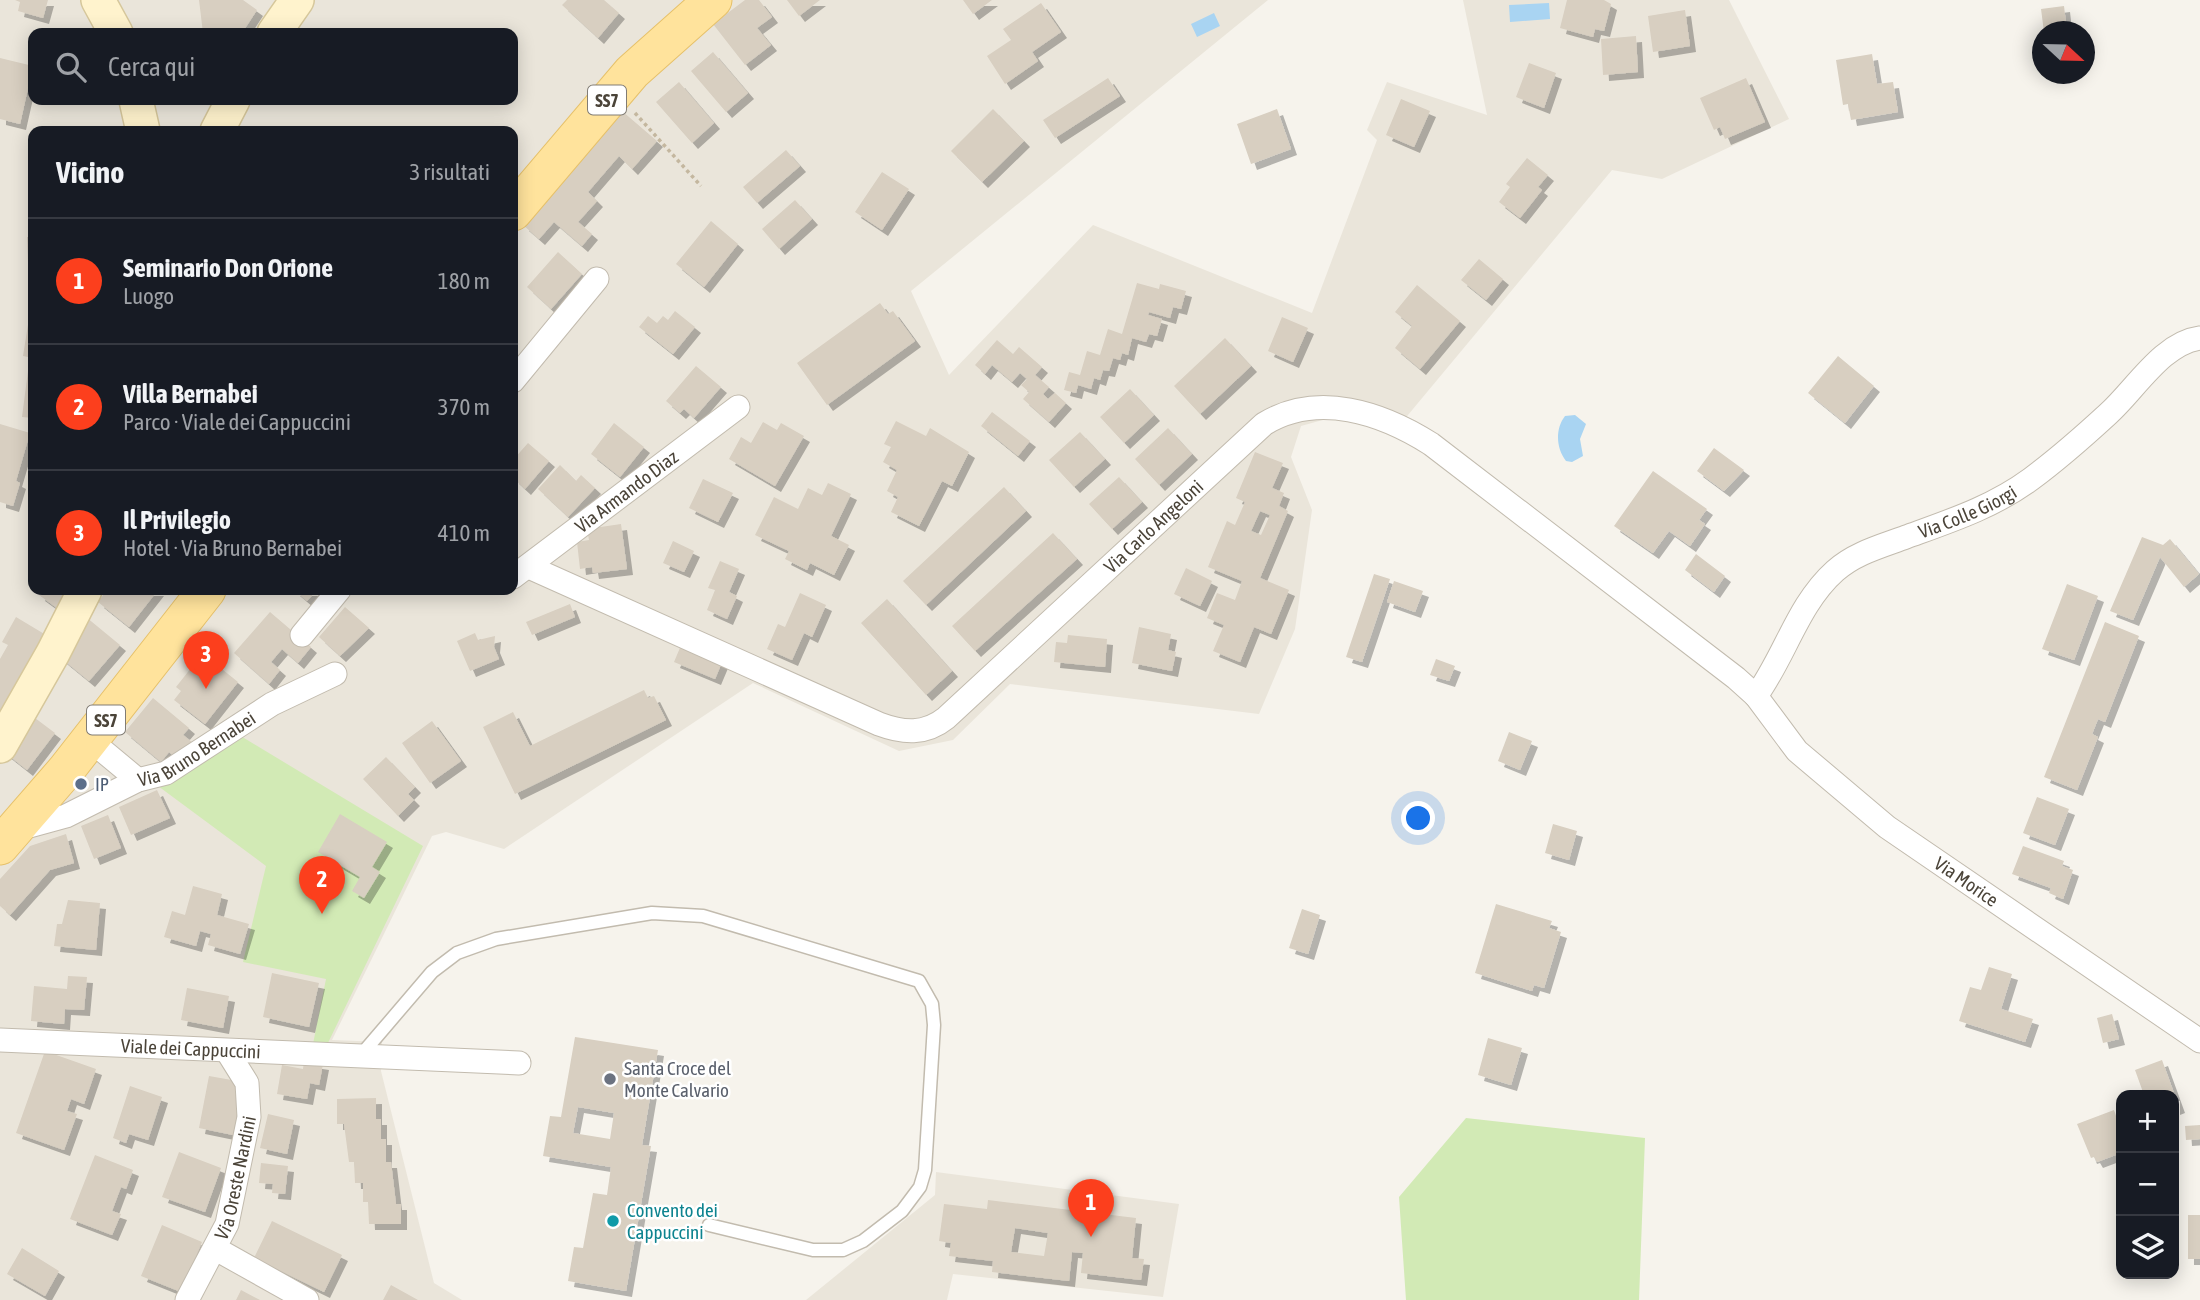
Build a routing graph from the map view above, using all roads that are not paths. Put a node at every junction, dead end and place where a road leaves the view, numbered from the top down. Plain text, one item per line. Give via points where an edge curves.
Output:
1 (98, 0) edge
2 (297, 0) edge
3 (713, 0) edge
4 (113, 28) edge
5 (277, 28) edge
6 (125, 105) edge
7 (137, 105) edge
8 (230, 105) edge
9 (125, 126) edge
10 (142, 126) edge
11 (220, 126) edge
12 (518, 206) edge
13 (597, 279) dead end
14 (2200, 338) edge
15 (518, 375) edge
16 (738, 407) dead end
17 (521, 572) edge
18 (82, 595) edge
19 (203, 595) edge
20 (336, 595) edge
21 (302, 635) dead end
22 (335, 674) dead end
23 (1756, 696) junction
24 (90, 740) junction
25 (0, 746) edge
26 (138, 780) junction
27 (7, 838) edge
28 (0, 1040) edge
29 (2200, 1041) edge
30 (227, 1051) junction
31 (372, 1056) junction
32 (519, 1063) dead end
33 (709, 1225) dead end
34 (216, 1249) junction
35 (187, 1300) edge
36 (307, 1300) edge

1 - 4 main road
2 - 5 main road
3 - 12 main road, SS7 via 668,37 615,91
6 - 9 main road
7 - 10 main road
8 - 11 main road
13 - 15 street
14 - 23 street, Via Colle Giorgi via 2171,350 2109,414 2007,496 1862,554 1836,570 1812,598
16 - 17 street, Via Armando Diaz
17 - 23 street, Via Carlo Angeloni via 879,724 900,731 923,731 946,718 1264,424 1293,412 1344,409 1393,422 1431,444
18 - 25 main road
19 - 24 main road, SS7
20 - 21 street
22 - 26 street, Via Bruno Bernabei via 272,704 166,773
23 - 29 street, Via Morice via 1797,751 1887,827
24 - 26 street
24 - 27 main road, SS7
26 - 27 street, Via Bruno Bernabei via 66,816
28 - 30 street, Viale dei Cappuccini
30 - 31 street, Viale dei Cappuccini
30 - 34 street, Via Oreste Nardini via 247,1083 250,1110 234,1204
31 - 32 street, Viale dei Cappuccini
31 - 33 lane via 432,972 457,953 496,939 652,913 703,916 919,981 934,1012 933,1052 925,1170 907,1205 863,1241 834,1252
34 - 35 street, Via Oreste Nardini
34 - 36 street

